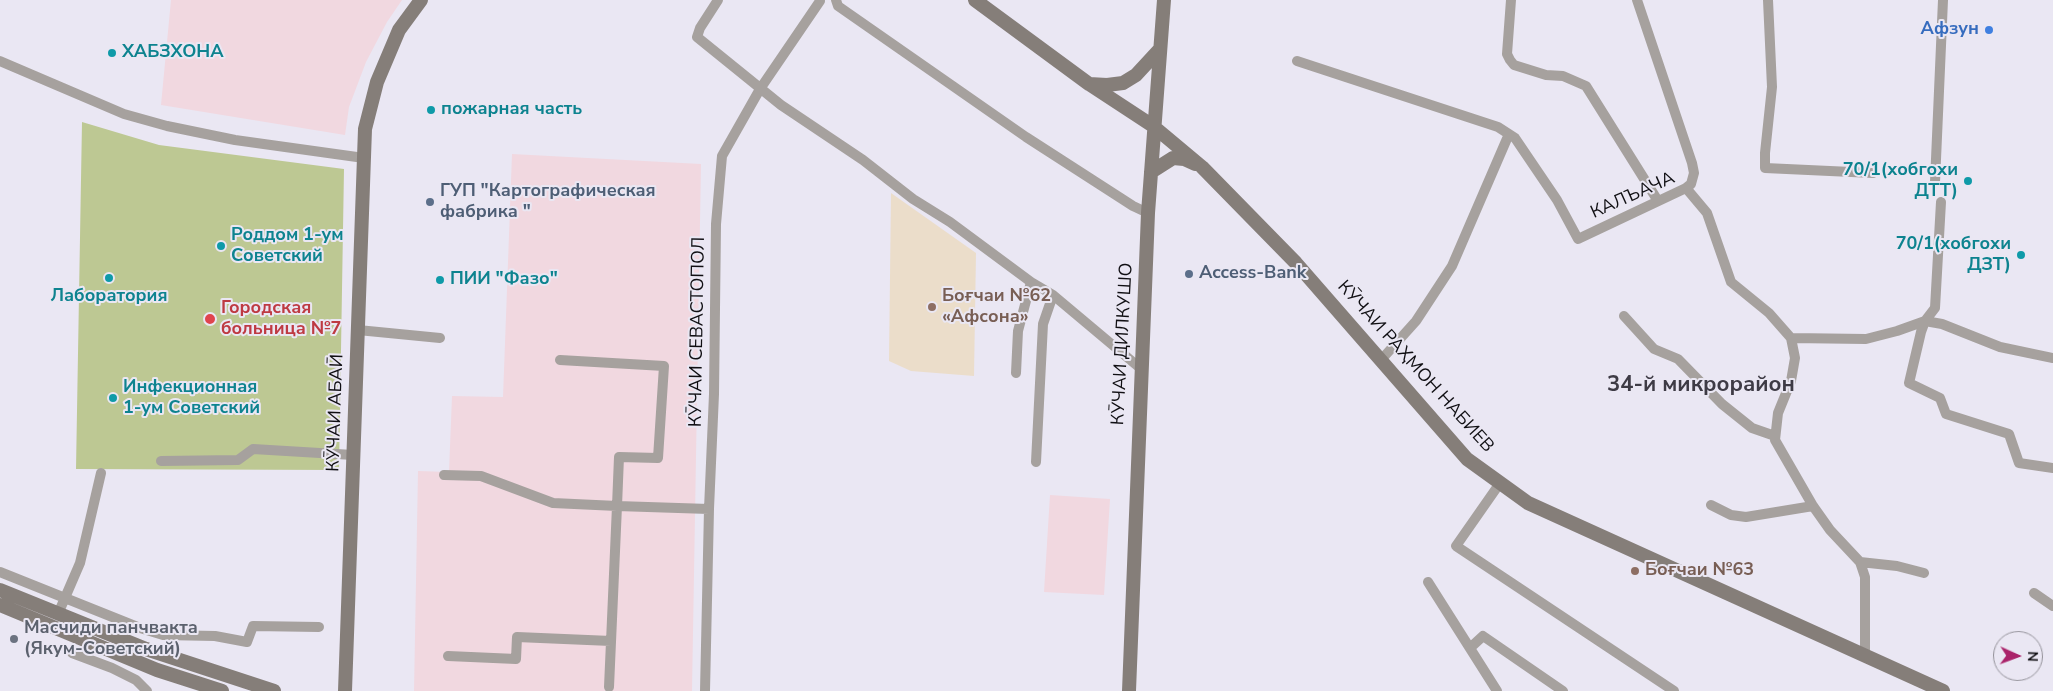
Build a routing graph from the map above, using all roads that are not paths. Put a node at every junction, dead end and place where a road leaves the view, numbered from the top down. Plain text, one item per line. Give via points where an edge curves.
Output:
1 (421, 0) edge
2 (718, 0) edge
3 (836, 0) edge
4 (974, 0) edge
5 (1164, 0) edge
6 (1171, 0) edge
7 (1511, 0) edge
8 (1636, 0) edge
9 (1768, 0) edge
10 (1943, 0) edge
11 (820, 1) dead end
12 (1162, 24) junction
13 (1160, 50) junction
14 (1297, 61) dead end
15 (1, 63) edge
16 (1089, 84) junction
17 (760, 89) junction
18 (1153, 126) junction
19 (1509, 134) junction
20 (364, 158) junction
21 (1202, 167) junction
22 (1151, 172) junction
23 (1873, 173) dead end
24 (1935, 182) dead end
25 (1686, 188) junction
26 (1658, 201) junction
27 (1941, 202) dead end
28 (1148, 213) junction
29 (1031, 282) junction
30 (1053, 295) junction
31 (1624, 316) dead end
32 (1925, 321) junction
33 (358, 330) junction
34 (440, 338) dead end
35 (1791, 338) junction
36 (2053, 358) edge
37 (560, 360) dead end
38 (1381, 360) junction
39 (1140, 368) junction
40 (1016, 373) dead end
41 (1775, 436) junction
42 (353, 455) junction
43 (161, 461) dead end
44 (1036, 462) dead end
45 (2053, 468) edge
46 (101, 473) dead end
47 (444, 475) dead end
48 (1500, 483) junction
49 (1712, 505) dead end
50 (617, 506) junction
51 (1813, 506) junction
52 (709, 509) junction
53 (1860, 562) junction
54 (0, 572) edge
55 (1924, 573) dead end
56 (1428, 582) dead end
57 (0, 590) edge
58 (2034, 593) dead end
59 (65, 599) junction
60 (0, 605) edge
61 (2053, 606) edge
62 (58, 614) junction
63 (319, 628) dead end
64 (611, 641) junction
65 (1470, 648) junction
66 (72, 653) dead end
67 (1865, 655) junction
68 (448, 656) dead end
69 (609, 687) dead end
70 (147, 691) edge
71 (222, 691) edge
72 (274, 691) edge
73 (345, 691) edge
74 (705, 691) edge
75 (1129, 691) edge
76 (1497, 691) edge
77 (1563, 691) edge
78 (1674, 691) edge
79 (1943, 691) edge

1 - 20 street, КӮЧАИ АБАӢ via 399,30 377,82 365,129
2 - 17 street via 697,37
3 - 28 street via 838,6 1018,132
4 - 16 street, КӮЧАИ РАҲМОН НАБИЕВ
5 - 12 street, КӮЧАИ ДИЛКУШО
6 - 12 street
7 - 26 street via 1507,54 1510,60 1514,65 1546,75 1564,76 1586,86
8 - 25 street via 1692,163 1694,174
9 - 23 street via 1772,88 1765,168
10 - 24 street
11 - 17 street, КӮЧАИ СЕВАСТОПОЛ
12 - 13 street, КӮЧАИ ДИЛКУШО
13 - 16 street via 1136,75 1123,83
13 - 18 street, КӮЧАИ ДИЛКУШО
14 - 19 street, КАЛЪАЧА via 1498,127
15 - 20 street via 124,114 166,126 234,140
16 - 18 street, КӮЧАИ РАҲМОН НАБИЕВ
17 - 29 street
17 - 52 street, КӮЧАИ СЕВАСТОПОЛ via 722,156 716,224
18 - 21 street, КӮЧАИ РАҲМОН НАБИЕВ
18 - 22 street, КӮЧАИ ДИЛКУШО
19 - 26 street, КАЛЪАЧА via 1534,163 1578,239
19 - 38 street via 1452,266 1416,321
20 - 33 street, КӮЧАИ АБАӢ
21 - 22 street via 1174,158
21 - 38 street, КӮЧАИ РАҲМОН НАБИЕВ via 1262,226
22 - 28 street, КӮЧАИ ДИЛКУШО
25 - 26 street, КАЛЪАЧА
25 - 35 street, КАЛЪАЧА via 1707,213 1730,282 1769,313
27 - 32 street via 1935,308
28 - 39 street, КӮЧАИ ДИЛКУШО
29 - 30 street
29 - 40 street via 1020,322
30 - 39 street
30 - 44 street via 1043,324
31 - 41 street via 1654,349 1678,359 1722,404 1752,428
32 - 35 street via 1866,339
32 - 36 street via 1942,324 2000,347
32 - 45 street via 1909,383 1940,398 1946,414 2008,434 2019,463
33 - 34 street
33 - 42 street, КӮЧАИ АБАӢ
35 - 41 street via 1795,358 1791,381 1778,413
37 - 50 street via 664,366 658,458 619,457
38 - 48 street, КӮЧАИ РАҲМОН НАБИЕВ via 1468,459
39 - 75 street, КӮЧАИ ДИЛКУШО
41 - 51 street
42 - 43 street via 253,449 238,460
42 - 73 street, КӮЧАИ АБАӢ
46 - 59 street via 80,563
47 - 50 street via 481,476 553,503
48 - 67 street, КӮЧАИ РАҲМОН НАБИЕВ via 1528,503
48 - 78 street via 1456,546
49 - 51 street via 1731,515 1746,517
50 - 52 street
50 - 64 street
51 - 53 street
52 - 74 street, КӮЧАИ СЕВАСТОПОЛ
53 - 55 street
53 - 67 street via 1865,577
54 - 59 street
56 - 65 street
57 - 62 street
58 - 61 street
59 - 62 street
59 - 63 street via 163,635 215,636 247,642 253,626
60 - 71 street via 157,670
62 - 72 street via 146,649
64 - 68 street via 517,637 516,659
64 - 69 street
65 - 76 street
65 - 77 street via 1483,636
66 - 70 street via 128,676
67 - 79 street, КӮЧАИ РАҲМОН НАБИЕВ

